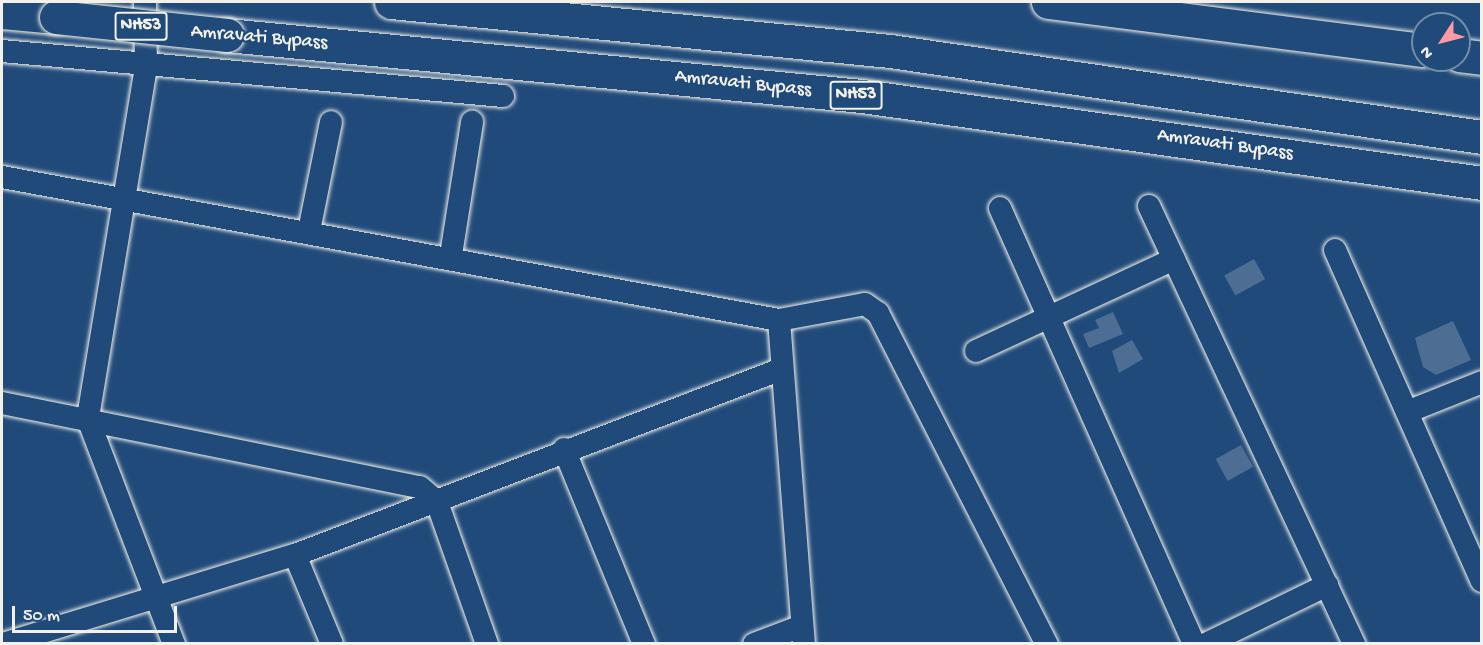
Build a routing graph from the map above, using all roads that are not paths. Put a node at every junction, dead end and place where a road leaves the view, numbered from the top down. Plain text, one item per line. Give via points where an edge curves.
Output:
1 (145, 2) edge
2 (391, 2) edge
3 (1048, 2) edge
4 (2, 12) edge
5 (1411, 48) edge
6 (2, 51) edge
7 (146, 67) junction
8 (503, 96) dead end
9 (331, 122) dead end
10 (472, 122) dead end
11 (1482, 137) edge
12 (2, 177) edge
13 (1482, 183) edge
14 (126, 198) junction
15 (1149, 206) dead end
16 (1000, 208) dead end
17 (309, 231) junction
18 (1335, 250) dead end
19 (451, 255) junction
20 (1174, 259) junction
21 (1046, 318) junction
22 (779, 320) junction
23 (976, 351) dead end
24 (779, 370) junction
25 (1482, 382) edge
26 (2, 403) edge
27 (1407, 412) junction
28 (88, 419) junction
29 (564, 450) junction
30 (437, 502) junction
31 (295, 555) junction
32 (1482, 581) edge
33 (1327, 585) junction
34 (157, 600) junction
35 (803, 635) edge
36 (3, 644) edge
37 (174, 644) edge
38 (332, 644) edge
39 (488, 644) edge
40 (644, 644) edge
41 (754, 644) edge
42 (1047, 644) edge
43 (1194, 644) edge
44 (1206, 644) edge
45 (1354, 644) edge

1 - 7 street
2 - 11 main road, NH53 via 890,51
3 - 5 main road
4 - 13 main road, Amravati Bypass / NH53, bridge via 862,96
6 - 7 street
7 - 8 street
7 - 14 street
9 - 17 street
10 - 19 street
12 - 14 street
14 - 17 street
14 - 28 street
15 - 20 street
16 - 21 street
17 - 19 street
18 - 27 street
19 - 22 street
20 - 21 street
20 - 33 street
21 - 23 street
21 - 43 street
22 - 24 street
22 - 42 street via 865,304 878,313
24 - 29 street
24 - 35 street
25 - 27 street
26 - 28 street
27 - 32 street
28 - 30 street via 420,487
28 - 34 street
29 - 30 street
29 - 40 street
30 - 31 street
30 - 39 street
31 - 34 street
31 - 38 street
33 - 44 street
33 - 45 street
34 - 36 street
34 - 37 street
35 - 41 street

